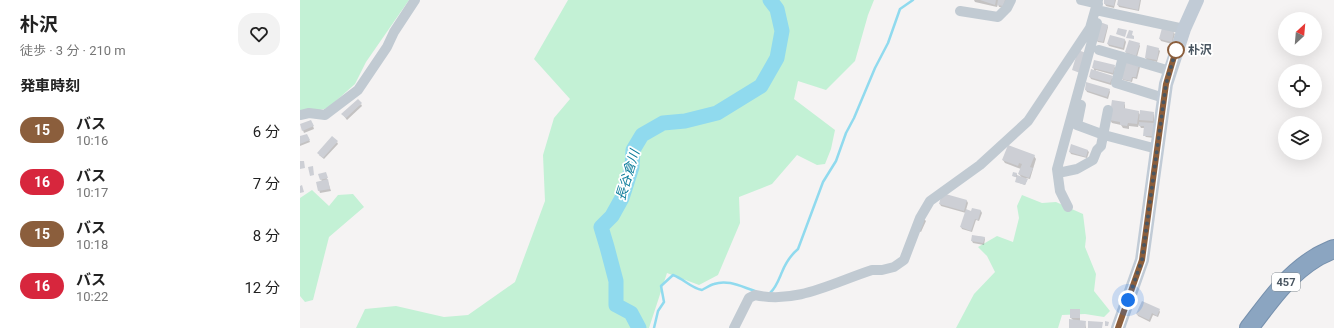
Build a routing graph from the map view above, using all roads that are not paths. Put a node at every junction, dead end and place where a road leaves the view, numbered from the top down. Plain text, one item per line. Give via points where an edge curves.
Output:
1 (415, 0) edge
2 (1012, 0) edge
3 (1081, 0) edge
4 (1197, 0) edge
5 (1098, 6) edge
6 (960, 12) dead end
7 (1184, 29) junction
8 (1099, 50) dead end
9 (1123, 57) junction
10 (1170, 71) junction
11 (1164, 98) junction
12 (1082, 105) dead end
13 (1108, 110) dead end
14 (300, 116) edge
15 (1104, 135) junction
16 (1157, 149) junction
17 (1058, 173) junction
18 (1068, 207) dead end
19 (1334, 249) edge
20 (734, 328) edge
21 (1118, 328) edge
22 (1250, 328) edge

1 - 14 street via 358,90 325,115 308,113
2 - 6 street via 998,17
3 - 5 street
4 - 7 street
5 - 7 street
5 - 17 street
5 - 20 street via 1090,28 1028,122 980,165 930,201 920,218 904,260 894,267 872,270 808,293 784,298 755,295 749,298
7 - 10 street
8 - 9 street
9 - 10 street
9 - 11 street via 1116,82
10 - 11 street
11 - 16 street
12 - 15 street via 1077,125
13 - 15 street
15 - 16 street
15 - 17 street via 1093,160 1077,169
16 - 21 street via 1142,260
17 - 18 street via 1060,191
19 - 22 highway, 457 via 1309,262 1286,281

